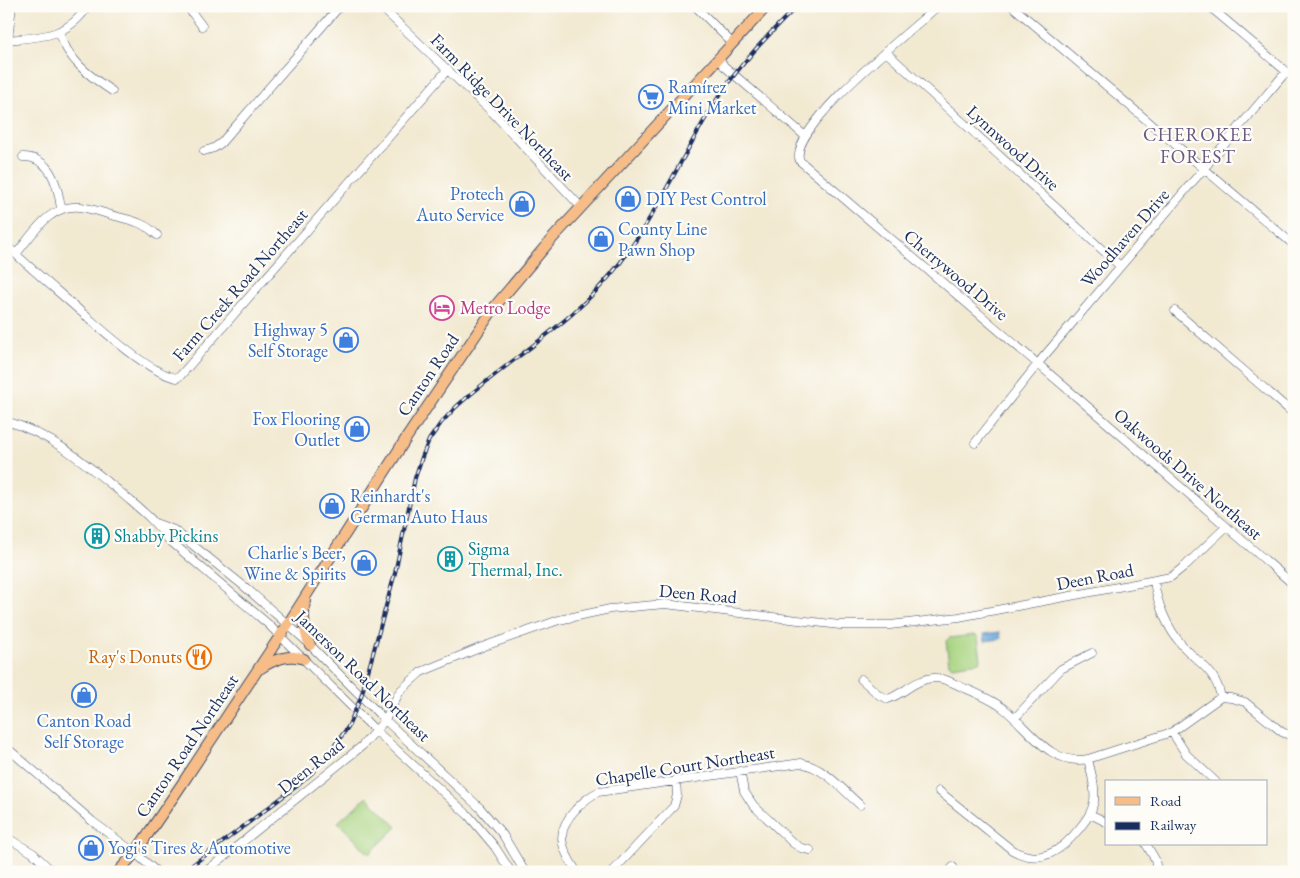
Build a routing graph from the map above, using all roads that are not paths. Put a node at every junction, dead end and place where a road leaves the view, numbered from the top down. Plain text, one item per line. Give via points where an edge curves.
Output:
1 (12, 6) edge
2 (88, 6) edge
3 (187, 6) edge
4 (340, 6) edge
5 (380, 6) edge
6 (695, 6) edge
7 (767, 6) edge
8 (938, 6) edge
9 (1012, 6) edge
10 (1209, 6) edge
11 (202, 26) dead end
12 (59, 32) junction
13 (7, 40) edge
14 (732, 43) junction
15 (886, 52) junction
16 (718, 58) junction
17 (448, 69) junction
18 (1286, 72) junction
19 (1294, 78) edge
20 (112, 91) dead end
21 (805, 136) junction
22 (204, 151) dead end
23 (23, 157) dead end
24 (1204, 170) junction
25 (581, 208) junction
26 (61, 209) junction
27 (157, 235) dead end
28 (6, 245) edge
29 (1294, 245) edge
30 (16, 254) junction
31 (1120, 266) junction
32 (1175, 311) dead end
33 (1038, 364) junction
34 (1086, 405) joint
35 (1294, 414) edge
36 (6, 421) edge
37 (975, 443) dead end
38 (158, 524) junction
39 (1226, 527) junction
40 (1154, 581) junction
41 (1294, 585) edge
42 (306, 596) junction
43 (288, 624) junction
44 (280, 636) junction
45 (310, 645) junction
46 (1092, 653) dead end
47 (304, 660) junction
48 (258, 670) junction
49 (862, 679) dead end
50 (1221, 697) junction
51 (1015, 718) junction
52 (385, 720) junction
53 (375, 730) junction
54 (1172, 732) junction
55 (1294, 737) edge
56 (6, 747) edge
57 (1088, 759) junction
58 (740, 771) junction
59 (676, 780) junction
60 (1214, 780) edge
61 (939, 791) dead end
62 (860, 805) dead end
63 (1090, 814) junction
64 (1105, 822) edge
65 (6, 837) edge
66 (1147, 846) edge
67 (810, 850) dead end
68 (134, 852) junction
69 (53, 872) edge
70 (118, 872) edge
71 (157, 872) edge
72 (205, 872) edge
73 (511, 872) edge
74 (525, 872) edge
75 (577, 872) edge
76 (612, 872) edge
77 (1157, 872) edge

1 - 13 street
2 - 12 street via 78,19
3 - 11 street
4 - 22 street via 221,143
5 - 17 street, Farm Ridge Drive Northeast
6 - 14 street
7 - 14 main road, Canton Road
8 - 15 street
9 - 24 street
10 - 18 street
12 - 13 street via 39,38
12 - 20 street via 65,49 80,67
14 - 16 main road, Canton Road
15 - 21 street via 828,106
15 - 31 street, Lynnwood Drive
16 - 21 street
16 - 25 main road, Canton Road
17 - 25 street, Farm Ridge Drive Northeast
17 - 30 street, Farm Creek Road Northeast via 177,378 144,362 122,346
18 - 19 street
18 - 24 street, Woodhaven Drive
21 - 33 street, Cherrywood Drive via 798,158 807,168
23 - 26 street via 44,165 56,185
24 - 29 street
24 - 31 street, Woodhaven Drive
25 - 42 main road, Canton Road via 496,305
26 - 27 street via 81,207 140,223
26 - 30 street via 47,218
28 - 30 street, Farm Creek Road Northeast
31 - 33 street, Woodhaven Drive
32 - 35 street
33 - 34 street, Cherrywood Drive
33 - 37 street, Woodhaven Drive
34 - 39 street, Oakwoods Drive Northeast
36 - 38 street, Jamerson Road Northeast via 53,440 74,454
38 - 43 street, Jamerson Road Northeast via 174,530
38 - 44 street, Jamerson Road Northeast via 168,539
39 - 40 street, Deen Road via 1175,575
39 - 41 street, Oakwoods Drive Northeast
40 - 50 street via 1170,629 1213,675
40 - 52 street, Deen Road via 959,617 890,626 840,625 665,604 610,609 559,620 421,672 400,691
42 - 43 main road, Canton Road
42 - 45 main road via 303,622
43 - 44 main road, Canton Road
43 - 45 street, Jamerson Road Northeast
44 - 47 street, Jamerson Road Northeast
44 - 48 main road, Canton Road Northeast
45 - 52 street, Jamerson Road Northeast
46 - 51 street via 1061,669
47 - 48 main road via 294,657 280,659
47 - 53 street, Jamerson Road Northeast
48 - 68 main road, Canton Road Northeast
49 - 51 street via 888,699 926,679 945,679 991,701
50 - 54 street
50 - 55 street via 1245,702 1282,732
51 - 57 street via 1055,755 1074,761
52 - 53 street, Deen Road
52 - 74 street, Jamerson Road Northeast via 489,818 510,844
53 - 72 street, Deen Road via 362,746
53 - 73 street, Jamerson Road Northeast via 478,825
54 - 57 street
54 - 60 street via 1186,754
56 - 68 street via 92,821
57 - 63 street via 1095,791
58 - 59 street, Chapelle Court Northeast
58 - 62 street, Chapelle Court Northeast via 792,763 809,765 826,774
58 - 67 street via 744,790 753,805 793,843
59 - 75 street, Chapelle Court Northeast via 598,792 584,800 566,821 562,835 564,849
59 - 76 street via 676,802 670,811
61 - 63 street via 1006,845 1026,856 1040,856 1061,849
63 - 64 street
65 - 69 street via 33,853
66 - 77 street
68 - 70 main road, Canton Road Northeast
68 - 71 street

